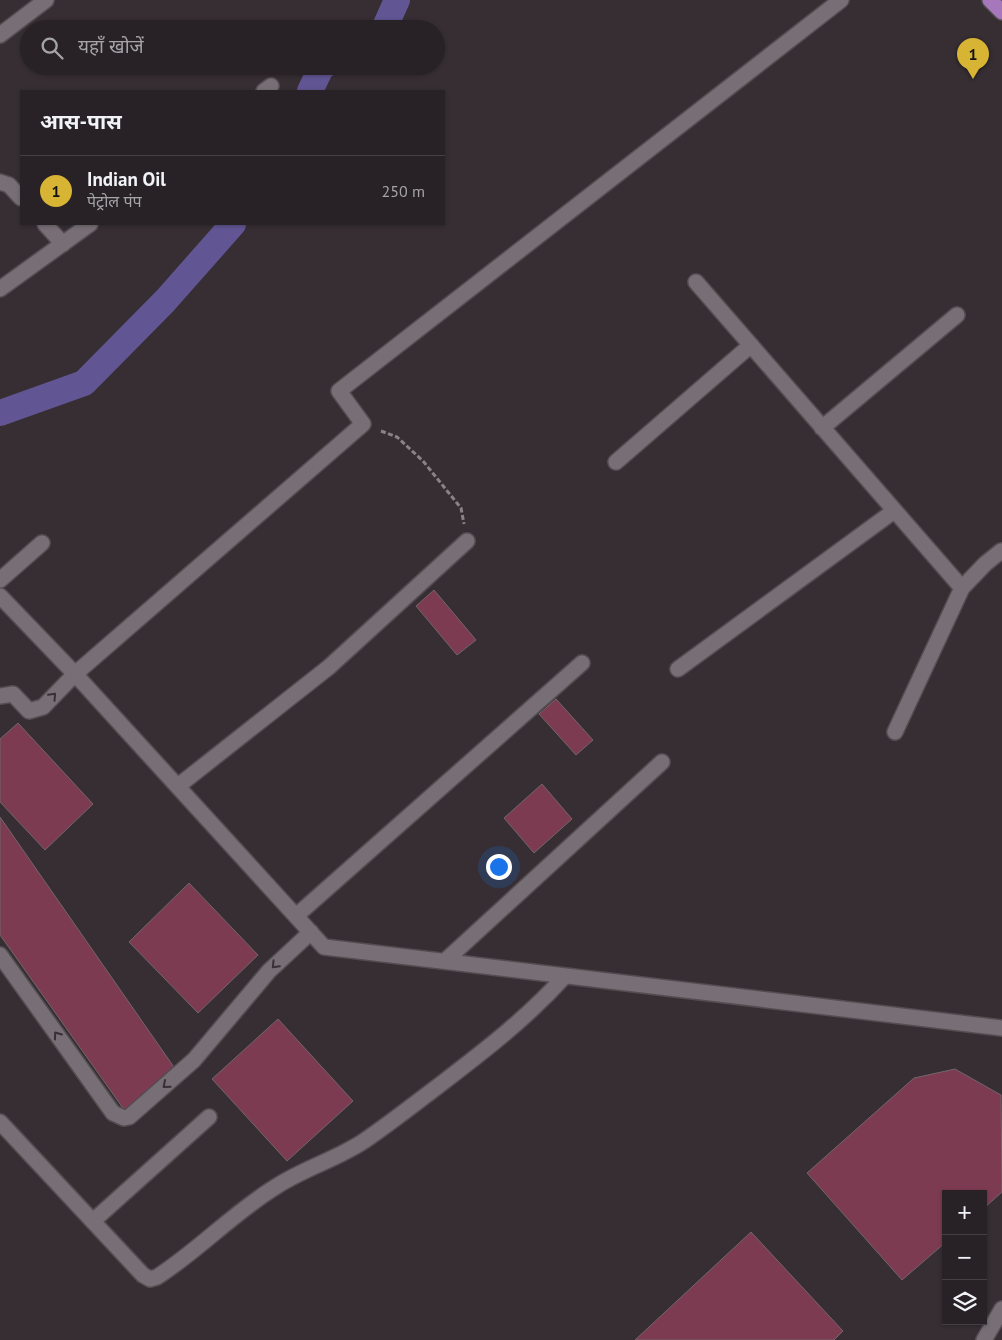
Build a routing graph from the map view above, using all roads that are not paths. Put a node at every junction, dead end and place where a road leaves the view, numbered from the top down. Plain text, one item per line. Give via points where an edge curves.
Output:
1 (46, 0) edge
2 (841, 0) edge
3 (990, 0) edge
4 (1002, 12) edge
5 (0, 35) edge
6 (0, 182) edge
7 (20, 197) edge
8 (46, 225) edge
9 (89, 225) edge
10 (63, 244) junction
11 (696, 282) dead end
12 (0, 289) edge
13 (958, 315) dead end
14 (751, 345) junction
15 (822, 428) junction
16 (616, 462) dead end
17 (894, 511) junction
18 (467, 541) road end
19 (42, 543) dead end
20 (1002, 552) edge
21 (0, 580) edge
22 (962, 588) junction
23 (0, 596) edge
24 (582, 663) dead end
25 (678, 669) dead end
26 (75, 674) junction
27 (0, 696) edge
28 (895, 732) dead end
29 (662, 762) dead end
30 (178, 786) junction
31 (296, 916) junction
32 (311, 932) junction
33 (0, 955) edge
34 (445, 961) junction
35 (565, 976) junction
36 (1002, 1028) edge
37 (209, 1117) dead end
38 (0, 1122) edge
39 (93, 1221) junction
40 (1002, 1309) edge
41 (984, 1340) edge

1 - 5 street
2 - 26 street via 339,391 363,424
3 - 4 main road
6 - 7 street via 9,185
8 - 10 street
9 - 10 street
10 - 12 street
11 - 14 street
13 - 15 street
14 - 15 street
14 - 16 street
15 - 17 street
17 - 22 street
17 - 25 street
18 - 30 street via 329,667
19 - 21 street
20 - 22 street
22 - 28 street
23 - 26 street
24 - 31 street
27 -> 26 street via 13,694 29,711 43,707
26 - 30 street
29 - 34 street
30 - 31 street
31 - 32 street
32 -> 33 street via 269,971 194,1060 124,1118 113,1113
32 - 34 street via 324,946
34 - 35 street
35 - 36 street
35 - 39 street via 515,1026 364,1141 278,1185 157,1278 143,1275
37 - 39 street
38 - 39 street
40 - 41 street

